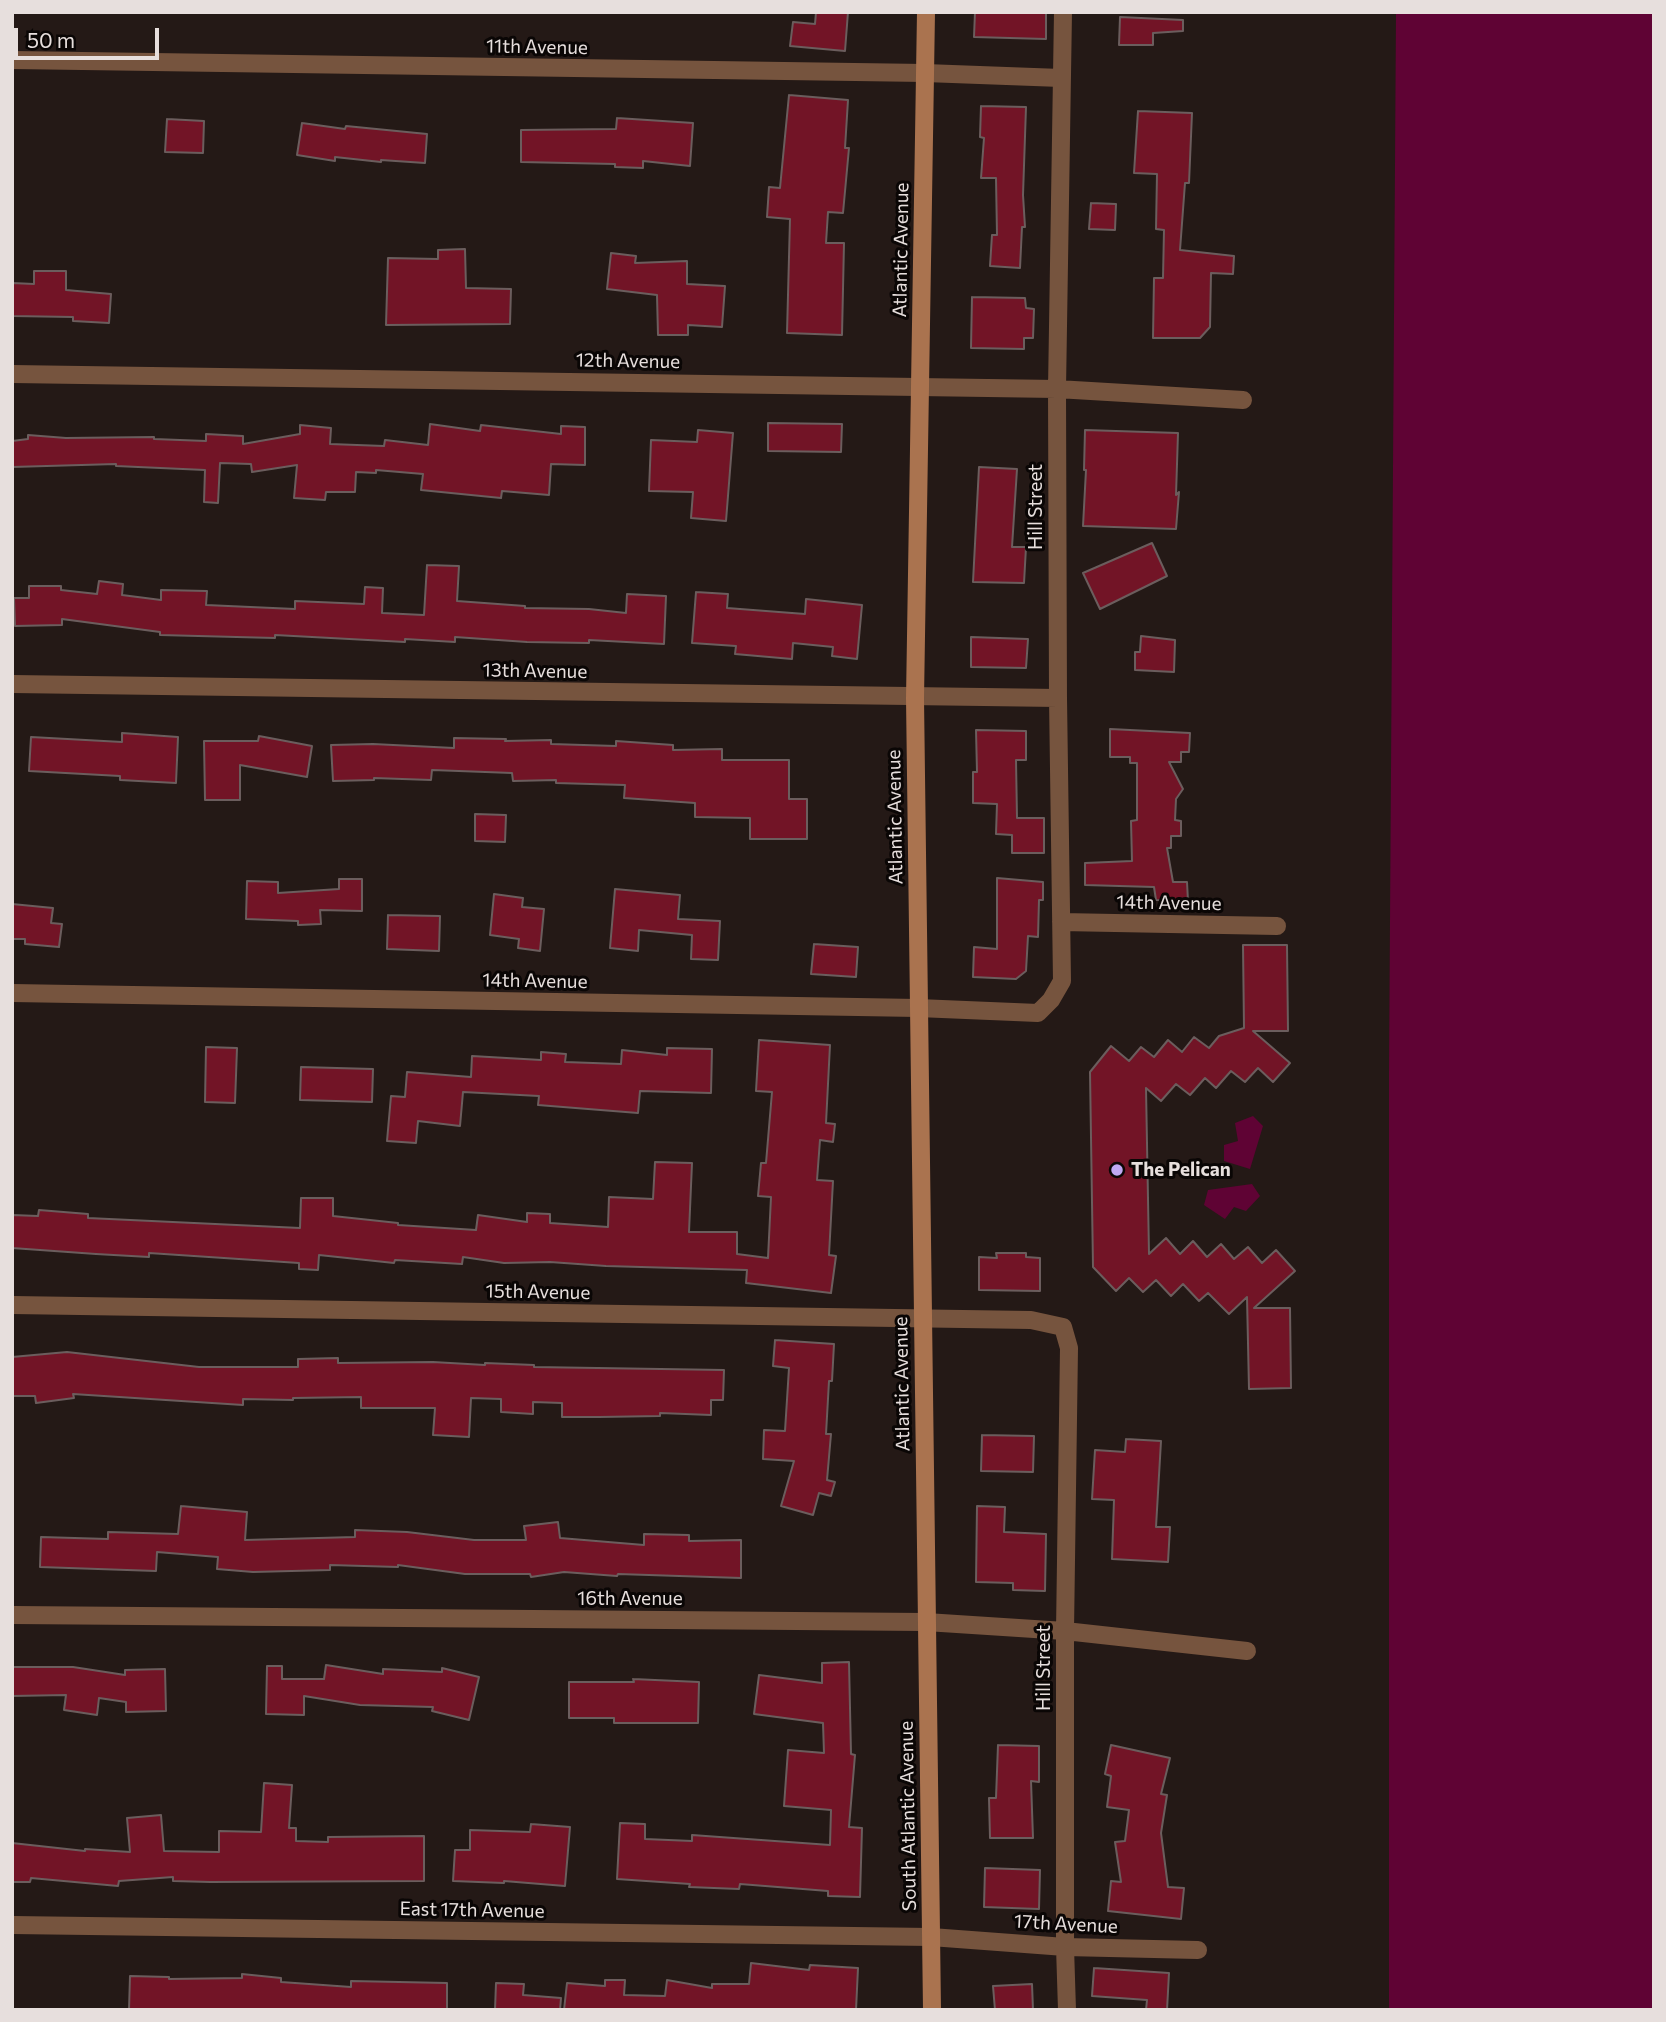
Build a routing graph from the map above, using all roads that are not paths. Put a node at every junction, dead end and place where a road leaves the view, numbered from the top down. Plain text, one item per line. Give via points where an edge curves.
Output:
1 (926, 12) edge
2 (1063, 12) edge
3 (12, 60) edge
4 (925, 73) junction
5 (1062, 78) junction
6 (12, 374) edge
7 (920, 386) junction
8 (1057, 389) junction
9 (1243, 400) dead end
10 (12, 684) edge
11 (915, 698) junction
12 (1058, 698) junction
13 (1061, 922) junction
14 (1277, 926) dead end
15 (12, 993) edge
16 (1051, 1000) joint
17 (918, 1009) junction
18 (12, 1305) edge
19 (922, 1320) junction
20 (1063, 1326) joint
21 (12, 1615) edge
22 (926, 1622) junction
23 (1065, 1632) junction
24 (1247, 1651) dead end
25 (12, 1925) edge
26 (931, 1937) junction
27 (1065, 1947) junction
28 (1198, 1950) dead end
29 (932, 2010) edge
30 (1067, 2010) edge

1 - 4 main road, Atlantic Avenue
2 - 5 street, Hill Street
3 - 4 street, 11th Avenue
4 - 5 street, 11th Avenue
4 - 7 main road, Atlantic Avenue
5 - 8 street, Hill Street
6 - 7 street, 12th Avenue
7 - 8 street, 12th Avenue
7 - 11 main road, Atlantic Avenue
8 - 9 street, 12th Avenue
8 - 12 street, Hill Street
10 - 11 street, 13th Avenue
11 - 12 street, 13th Avenue
11 - 17 main road, Atlantic Avenue
12 - 13 street, Hill Street
13 - 14 street, 14th Avenue
13 - 16 street, Hill Street via 1062,981
15 - 17 street, 14th Avenue
16 - 17 street, 14th Avenue via 1038,1013
17 - 19 main road, Atlantic Avenue
18 - 19 street, 15th Avenue
19 - 20 street, 15th Avenue via 1031,1320
19 - 22 main road, Atlantic Avenue
20 - 23 street, Hill Street via 1069,1348
21 - 22 street, 16th Avenue
22 - 23 street, 16th Avenue
22 - 26 main road, South Atlantic Avenue
23 - 24 street, 16th Avenue
23 - 27 street, Hill Street
25 - 26 street, East 17th Avenue
26 - 27 street, 17th Avenue
26 - 29 main road, South Atlantic Avenue
27 - 28 street, 17th Avenue
27 - 30 street, Hill Street

